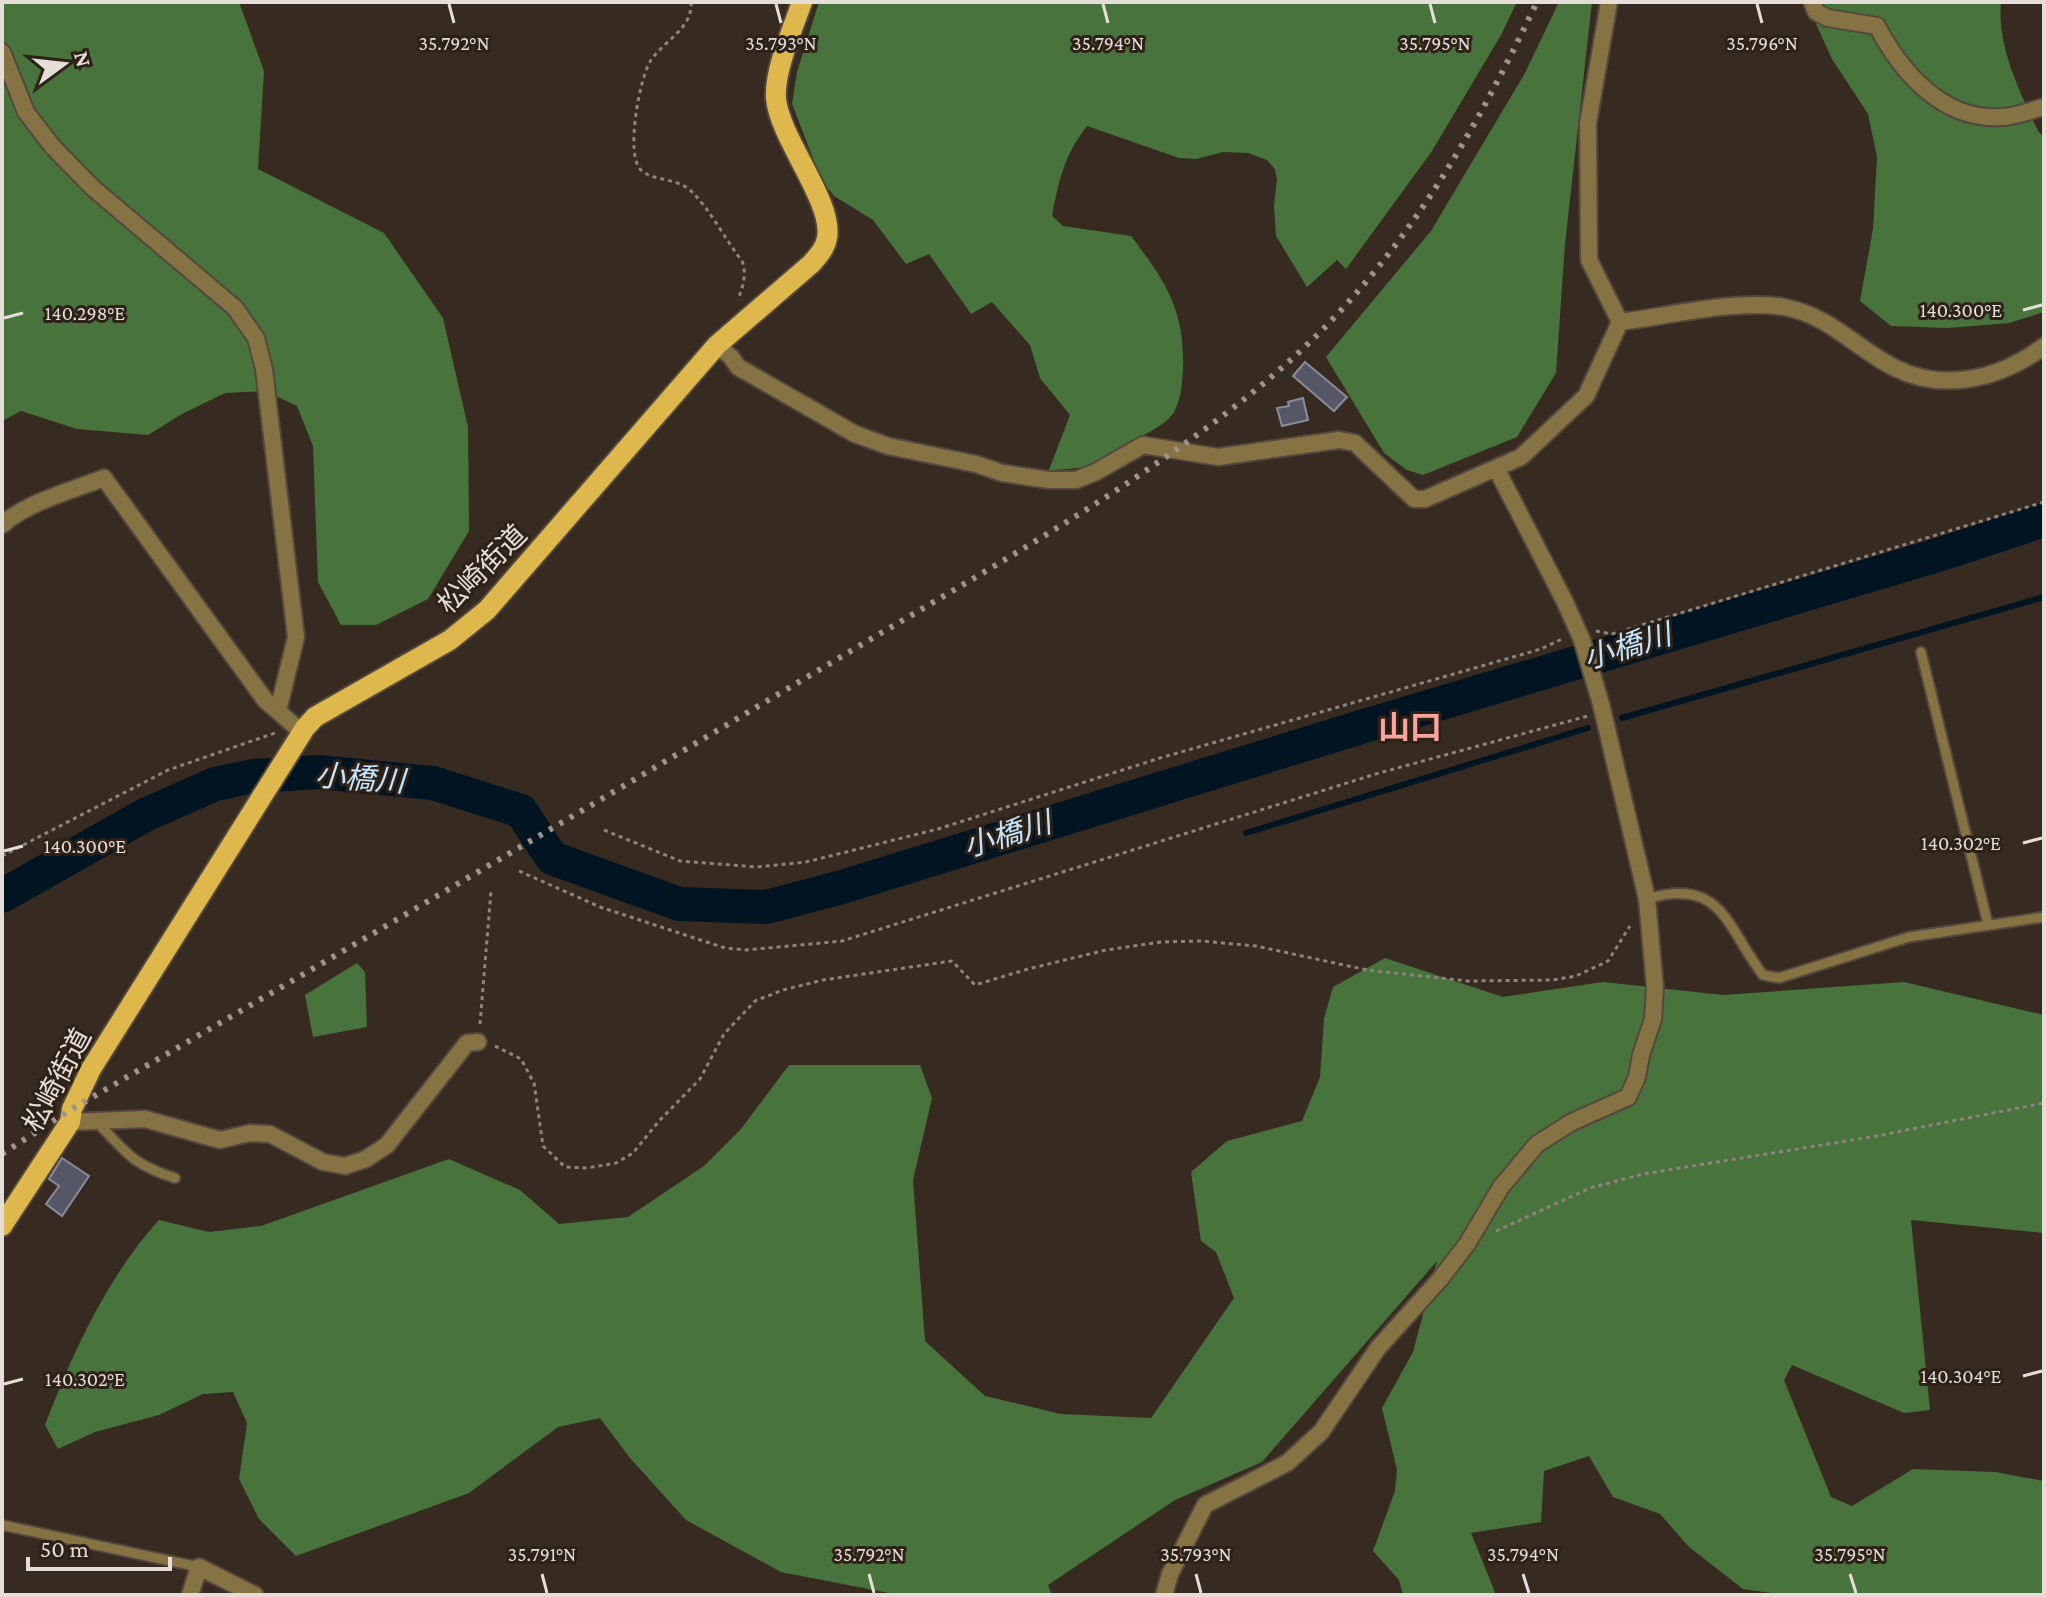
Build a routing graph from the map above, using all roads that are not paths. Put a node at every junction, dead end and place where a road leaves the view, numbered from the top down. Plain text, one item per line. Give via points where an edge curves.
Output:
1 (802, 2) edge
2 (1609, 2) edge
3 (1812, 2) edge
4 (2, 52) edge
5 (2044, 107) edge
6 (1620, 322) junction
7 (717, 345) junction
8 (2044, 346) edge
9 (1496, 468) junction
10 (2, 525) edge
11 (1921, 652) dead end
12 (278, 711) junction
13 (299, 729) junction
14 (1647, 899) junction
15 (2044, 917) edge
16 (1988, 924) junction
17 (478, 1042) road end
18 (96, 1121) junction
19 (70, 1122) junction
20 (175, 1178) dead end
21 (2, 1226) edge
22 (2, 1525) edge
23 (199, 1567) junction
24 (190, 1595) edge
25 (255, 1595) edge
26 (1164, 1595) edge

1 - 7 main road, 松崎街道 via 776,97 779,115 823,209 828,237 811,264
2 - 6 street via 1588,123 1589,260
3 - 5 street via 1816,12 1828,18 1877,26 1904,69 1938,100 1969,114 2001,117
4 - 12 street via 26,112 52,146 93,188 235,308 256,338 296,637
6 - 8 street via 1754,304 1785,307 1816,316 1896,368 1932,380 1988,375
6 - 9 street via 1586,396 1521,457
7 - 9 street via 738,367 855,434 1002,473 1076,480 1143,445 1218,457 1339,440 1355,443 1414,499 1425,499
7 - 13 main road, 松崎街道 via 487,610 450,640
9 - 14 street via 1580,635
10 - 12 street via 104,478
11 - 16 lane
12 - 13 street
13 - 19 main road, 松崎街道 via 91,1069
14 - 16 lane via 1690,894 1717,907 1763,975 1779,978 1909,937
14 - 26 street via 1653,1019 1628,1097 1537,1144 1501,1187 1441,1278 1378,1348 1321,1432 1287,1463 1205,1505
15 - 16 lane
17 - 18 street via 467,1043 387,1145 345,1166 323,1162 270,1134 220,1140 145,1119
18 - 19 street
18 - 20 lane via 134,1162
19 - 21 main road, 松崎街道
22 - 23 lane
23 - 24 street
23 - 25 street

